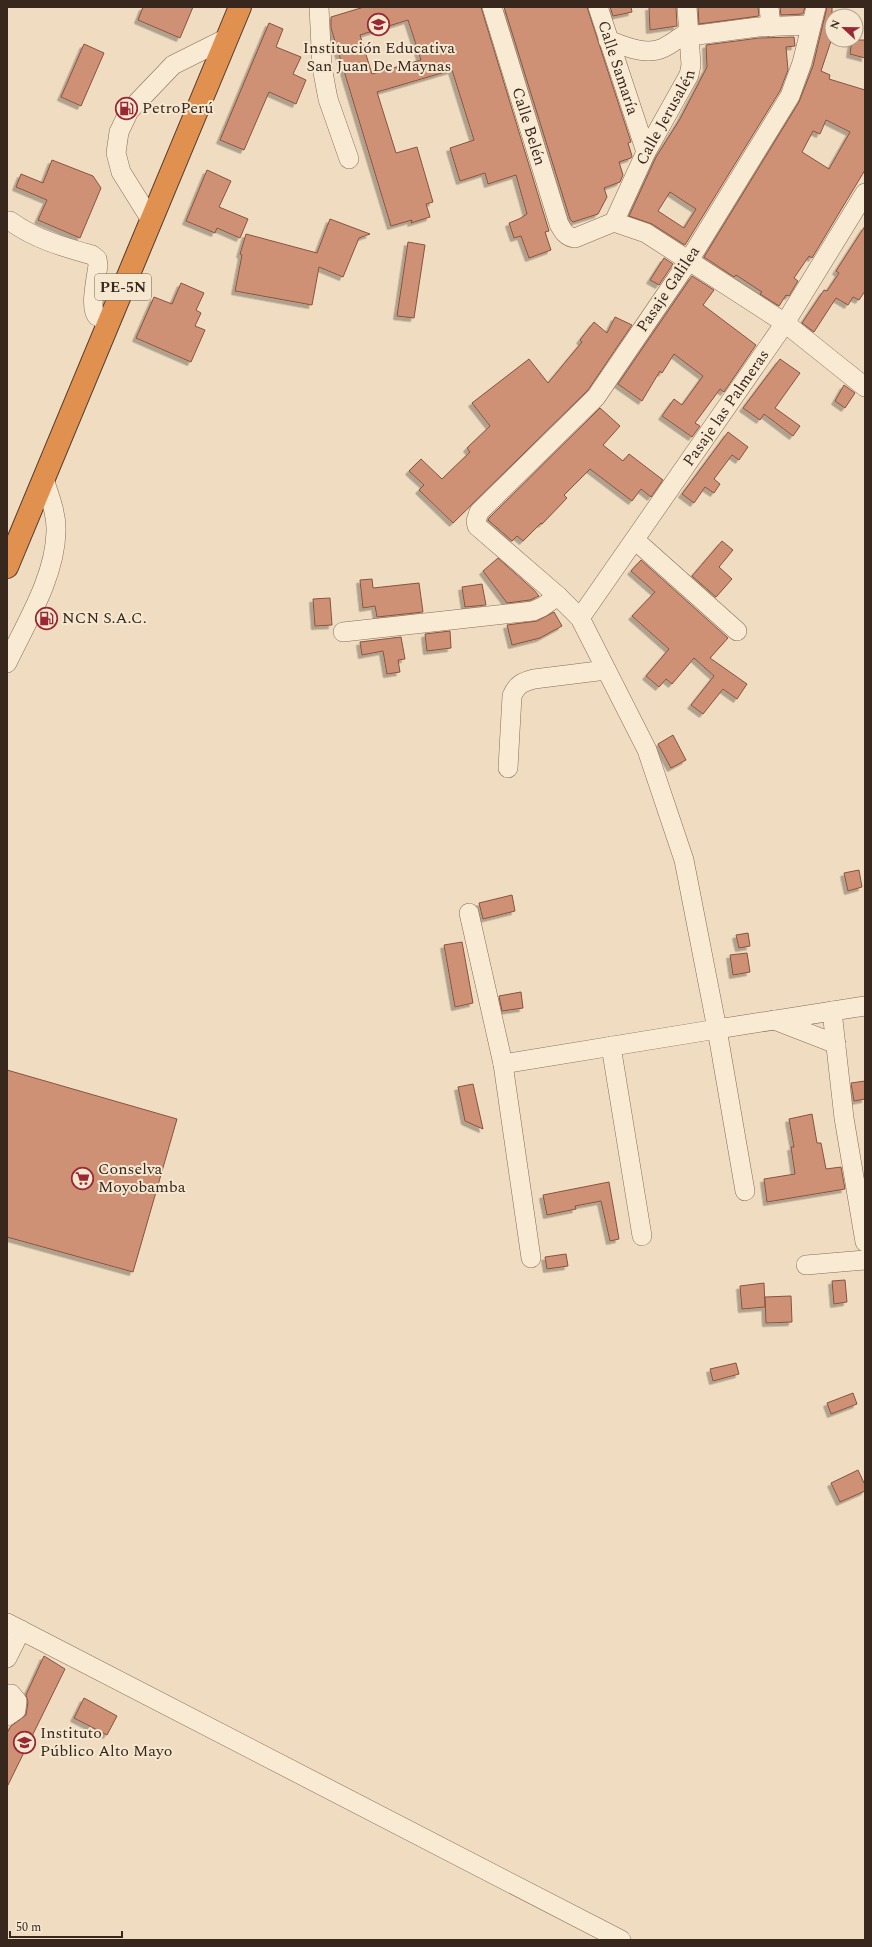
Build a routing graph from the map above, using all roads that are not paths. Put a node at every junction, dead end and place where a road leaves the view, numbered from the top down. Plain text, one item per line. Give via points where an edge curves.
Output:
1 (240, 7) edge
2 (319, 7) edge
3 (492, 7) edge
4 (598, 7) edge
5 (687, 7) edge
6 (769, 7) edge
7 (816, 7) edge
8 (810, 25) junction
9 (771, 27) junction
10 (690, 33) junction
11 (227, 38) junction
12 (608, 40) junction
13 (646, 152) junction
14 (349, 159) dead end
15 (865, 193) edge
16 (151, 220) junction
17 (10, 221) dead end
18 (614, 222) junction
19 (688, 262) junction
20 (110, 320) junction
21 (786, 323) junction
22 (865, 387) edge
23 (44, 479) junction
24 (635, 540) junction
25 (7, 567) edge
26 (558, 596) junction
27 (580, 618) junction
28 (736, 631) dead end
29 (342, 632) dead end
30 (7, 663) edge
31 (606, 670) junction
32 (508, 768) dead end
33 (470, 913) dead end
34 (865, 1006) edge
35 (832, 1011) junction
36 (773, 1020) junction
37 (717, 1029) junction
38 (836, 1044) junction
39 (611, 1046) junction
40 (503, 1064) junction
41 (745, 1192) dead end
42 (642, 1236) dead end
43 (865, 1242) edge
44 (531, 1258) dead end
45 (865, 1260) edge
46 (806, 1265) dead end
47 (14, 1626) edge
48 (7, 1658) edge
49 (8, 1691) edge
50 (7, 1716) edge
51 (621, 1940) edge

1 - 11 highway, PE-5N
2 - 14 street via 322,67 328,99
3 - 18 street, Calle Belén via 559,224 569,237 576,238
4 - 12 street, Calle Samaría
5 - 10 street, Calle Jerusalén
6 - 9 street
7 - 8 street, Pasaje Galilea
8 - 9 street
8 - 19 street, Pasaje Galilea via 802,63 790,96
9 - 10 street
10 - 12 street via 663,48 654,50 632,49
10 - 13 street, Calle Jerusalén via 689,75
11 - 16 highway, PE-5N
11 - 16 street via 173,65 128,111 119,132 116,153 121,172
12 - 13 street, Calle Samaría
13 - 18 street, Calle Jerusalén
15 - 21 street, Pasaje las Palmeras
16 - 20 highway, PE-5N
17 - 20 street via 24,231 96,258 98,265 94,311 97,316
18 - 19 street via 646,233
19 - 21 street
19 - 26 street, Pasaje Galilea via 596,396 479,512 477,526
20 - 23 highway, PE-5N
21 - 22 street
21 - 24 street, Pasaje las Palmeras
23 - 25 highway, PE-5N
23 - 30 street via 52,503 56,531 54,558
24 - 27 street, Pasaje las Palmeras
24 - 28 street
26 - 27 street
26 - 29 street via 533,611
27 - 31 street
31 - 32 street via 534,679 516,687 512,696
31 - 37 street via 647,750 684,860
33 - 40 street
34 - 35 street
35 - 36 street
35 - 38 street
36 - 37 street
36 - 38 street
37 - 39 street
37 - 41 street
38 - 43 street via 844,1118
39 - 40 street
39 - 42 street
40 - 44 street
45 - 46 street
47 - 48 street
47 - 51 street
49 - 50 street via 17,1701 16,1710

